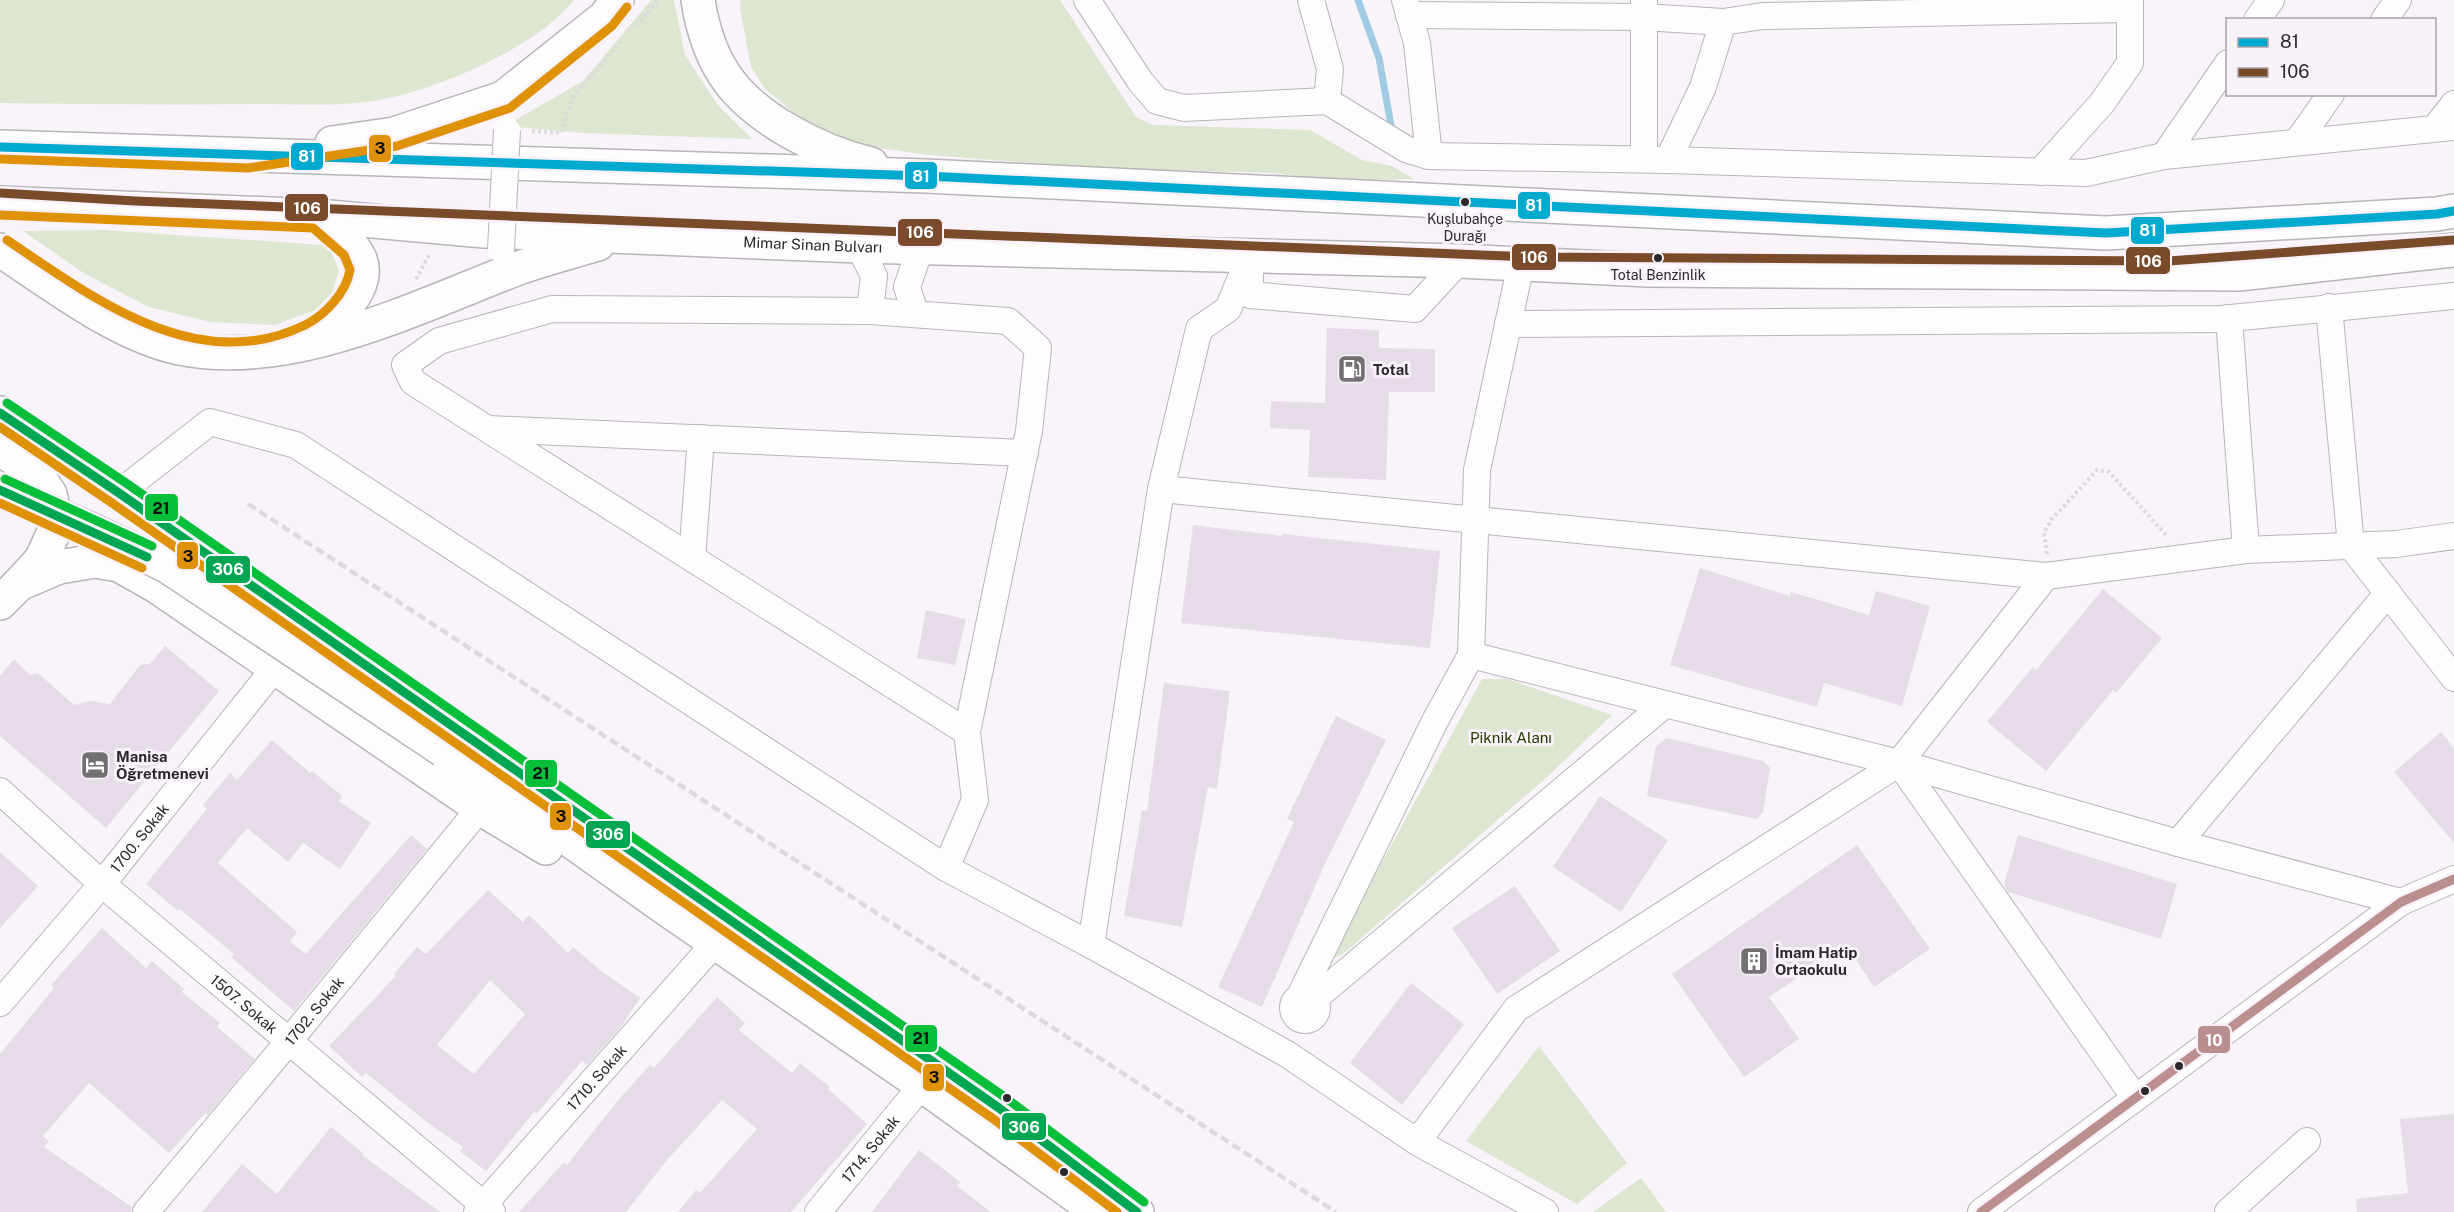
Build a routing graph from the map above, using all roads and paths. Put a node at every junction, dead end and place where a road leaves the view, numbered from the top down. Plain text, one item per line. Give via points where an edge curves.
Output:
1 (658, 0) edge
2 (698, 0) edge
3 (1087, 0) edge
4 (1311, 0) edge
5 (2271, 0) edge
6 (2398, 0) edge
7 (2130, 4) edge
8 (610, 6) edge
9 (1877, 7) edge
10 (1407, 8) edge
11 (1644, 9) edge
12 (2259, 18) edge
13 (2385, 18) edge
14 (1723, 22) junction
15 (2226, 66) edge
16 (2330, 96) edge
17 (1327, 101) junction
18 (2454, 104) edge
19 (2444, 128) edge
20 (507, 130) joint
21 (2297, 141) junction
22 (0, 147) edge
23 (247, 156) junction
24 (1430, 156) junction
25 (2164, 156) junction
26 (1656, 159) junction
27 (2040, 172) junction
28 (926, 176) junction
29 (14, 203) edge
30 (2454, 210) edge
31 (318, 216) junction
32 (623, 236) junction
33 (859, 246) junction
34 (921, 246) junction
35 (501, 249) dead end
36 (0, 250) edge
37 (2454, 250) edge
38 (1250, 256) junction
39 (1459, 261) junction
40 (1521, 264) junction
41 (2454, 296) edge
42 (2329, 307) junction
43 (870, 311) junction
44 (915, 313) junction
45 (2229, 318) junction
46 (1508, 324) junction
47 (289, 347) junction
48 (0, 413) edge
49 (487, 429) junction
50 (701, 438) junction
51 (0, 450) edge
52 (1025, 453) junction
53 (0, 458) edge
54 (1161, 489) junction
55 (0, 490) edge
56 (119, 493) junction
57 (0, 511) edge
58 (1474, 518) junction
59 (2454, 536) edge
60 (2351, 546) junction
61 (2246, 550) junction
62 (2189, 557) junction
63 (692, 558) junction
64 (2046, 576) junction
65 (9, 593) edge
66 (2388, 593) junction
67 (1471, 655) junction
68 (274, 669) junction
69 (2454, 678) edge
70 (1664, 705) junction
71 (967, 732) junction
72 (1899, 764) junction
73 (0, 791) edge
74 (480, 808) junction
75 (2178, 843) junction
76 (946, 868) junction
77 (2454, 879) edge
78 (102, 885) junction
79 (2401, 902) junction
80 (668, 910) junction
81 (715, 943) junction
82 (1091, 945) junction
83 (0, 1003) edge
84 (1305, 1006) junction
85 (289, 1041) junction
86 (1287, 1054) junction
87 (922, 1085) junction
88 (2135, 1098) junction
89 (1417, 1142) junction
90 (2307, 1142) dead end
91 (484, 1210) edge
92 (146, 1212) edge
93 (818, 1212) edge
94 (1098, 1212) edge
95 (1137, 1212) edge
96 (1545, 1212) edge
97 (1981, 1212) edge
98 (2228, 1212) edge

1 - 20 path via 574,95 561,133
2 - 28 main road via 710,48 725,76 770,119 801,138 852,159
3 - 17 street via 1157,101 1184,108
4 - 17 street via 1330,69
5 - 12 street
6 - 13 street
7 - 9 street
7 - 27 street via 2130,63 2102,103
8 - 23 main road via 503,98 394,134
9 - 14 street
10 - 11 street
10 - 24 street via 1417,43
11 - 14 street
11 - 26 street
14 - 26 street via 1703,87
15 - 25 street
16 - 21 street
17 - 24 street via 1406,149
18 - 19 street
19 - 21 street
20 - 35 street, bridge
21 - 25 street
22 - 23 main road
23 - 28 main road
24 - 26 street
25 - 27 street via 2086,173
26 - 27 street
28 - 30 main road via 2106,233
29 - 31 main road, Mimar Sinan Bulvarı
31 - 32 main road, Mimar Sinan Bulvarı via 484,231
31 - 47 main road via 358,254 363,273 346,306 323,329
32 - 33 main road, Mimar Sinan Bulvarı
32 - 47 main road via 518,269 354,330
33 - 34 main road, Mimar Sinan Bulvarı
33 - 43 street via 874,276
34 - 38 main road, Mimar Sinan Bulvarı
34 - 44 street via 907,287
36 - 47 main road via 91,309 151,339 209,352 257,353
37 - 40 main road, Mimar Sinan Bulvarı via 2239,274 1648,270
38 - 39 main road, Mimar Sinan Bulvarı
38 - 39 street via 1250,296 1415,309
38 - 54 street via 1228,309 1199,328
39 - 40 main road, Mimar Sinan Bulvarı
40 - 46 street
41 - 42 street
42 - 45 street
42 - 60 street
43 - 44 street
43 - 49 street via 552,309 439,341 405,365 413,382
44 - 52 street via 1008,321 1038,348
45 - 46 street
45 - 61 street
46 - 58 street via 1477,470
48 - 56 main road
49 - 50 street
49 - 63 street
50 - 52 street
50 - 63 street
51 - 65 main road via 33,469 50,494 57,525 41,560
52 - 71 street
53 - 57 main road via 10,481
54 - 58 street
54 - 82 street
55 - 80 main road, bridge via 167,566 443,750
56 - 76 street via 210,422 296,445
56 - 95 main road via 999,1108
58 - 64 street
58 - 67 street
59 - 60 street
60 - 61 street
60 - 66 street
61 - 62 street
62 - 64 street
62 - 64 path via 2109,472 2097,470 2044,532 2048,545
63 - 71 street
64 - 72 street
65 - 68 main road via 59,567 95,561 119,566 156,586
66 - 69 street
66 - 75 street
67 - 70 street
67 - 84 street via 1435,721
68 - 74 main road
68 - 78 street, 1700. Sokak
70 - 72 street
70 - 84 street
71 - 76 street via 975,800
72 - 75 street
72 - 88 street
72 - 89 street via 1516,1010
73 - 78 street, 1507. Sokak
74 - 80 main road via 566,859
74 - 85 street, 1702. Sokak
75 - 79 street
76 - 82 street
77 - 79 street
78 - 83 street, 1700. Sokak
78 - 85 street, 1507. Sokak
79 - 88 street
80 - 81 main road
81 - 87 main road
81 - 91 street, 1710. Sokak
82 - 86 street
84 - 86 street
85 - 91 street, 1507. Sokak
85 - 92 street, 1702. Sokak
86 - 89 street
87 - 93 street, 1714. Sokak
87 - 94 main road
88 - 97 street
89 - 96 street
90 - 98 street

